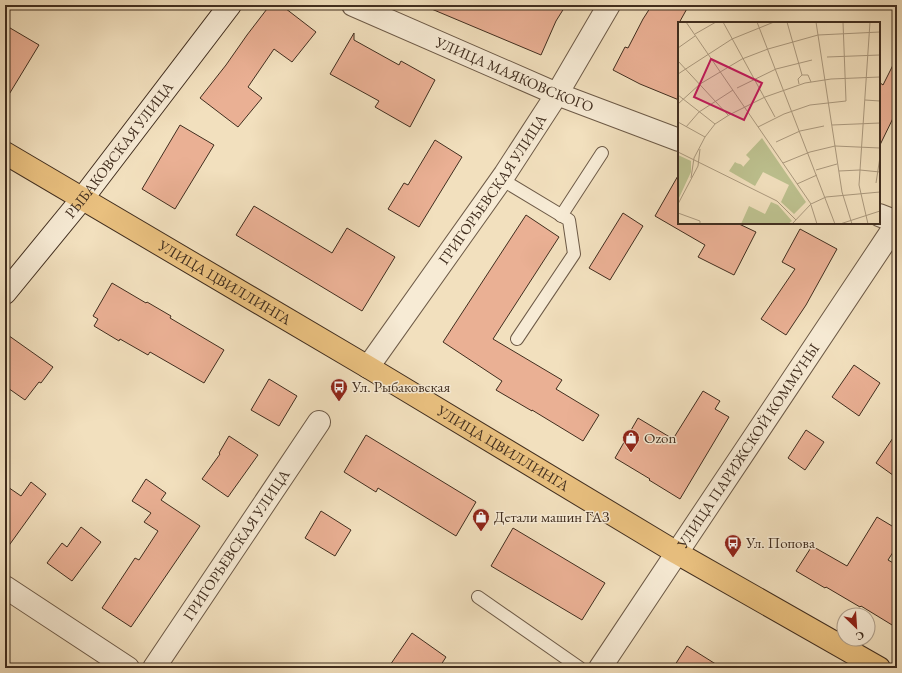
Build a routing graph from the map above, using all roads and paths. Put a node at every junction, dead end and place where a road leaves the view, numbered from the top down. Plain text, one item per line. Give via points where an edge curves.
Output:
1 (230, 5) edge
2 (353, 5) edge
3 (609, 5) edge
4 (557, 94) junction
5 (678, 140) edge
6 (5, 152) edge
7 (602, 153) dead end
8 (501, 179) junction
9 (82, 199) junction
10 (880, 215) edge
11 (562, 216) junction
12 (897, 223) edge
13 (5, 293) edge
14 (517, 339) dead end
15 (368, 367) junction
16 (319, 422) dead end
17 (677, 552) junction
18 (5, 587) edge
19 (478, 597) dead end
20 (128, 668) edge
21 (154, 668) edge
22 (580, 668) edge
23 (600, 668) edge
24 (879, 668) edge

1 - 9 street, РЫБАКОВСКАЯ УЛИЦА
2 - 4 street, УЛИЦА МАЯКОВСКОГО
3 - 4 street, ГРИГОРЬЕВСКАЯ УЛИЦА
4 - 5 street, УЛИЦА МАЯКОВСКОГО
4 - 8 street, ГРИГОРЬЕВСКАЯ УЛИЦА
6 - 9 main road, УЛИЦА ЦВИЛЛИНГА
7 - 11 lane
8 - 11 lane
8 - 15 street, ГРИГОРЬЕВСКАЯ УЛИЦА
9 - 13 street, РЫБАКОВСКАЯ УЛИЦА
9 - 15 main road, УЛИЦА ЦВИЛЛИНГА
10 - 12 street
11 - 14 lane via 569,220 574,254
12 - 17 street, УЛИЦА ПАРИЖСКОЙ КОММУНЫ
15 - 17 main road, УЛИЦА ЦВИЛЛИНГА
16 - 21 street, ГРИГОРЬЕВСКАЯ УЛИЦА
17 - 23 street, УЛИЦА ПАРИЖСКОЙ КОММУНЫ
17 - 24 main road, УЛИЦА ЦВИЛЛИНГА
18 - 20 street
19 - 22 lane

